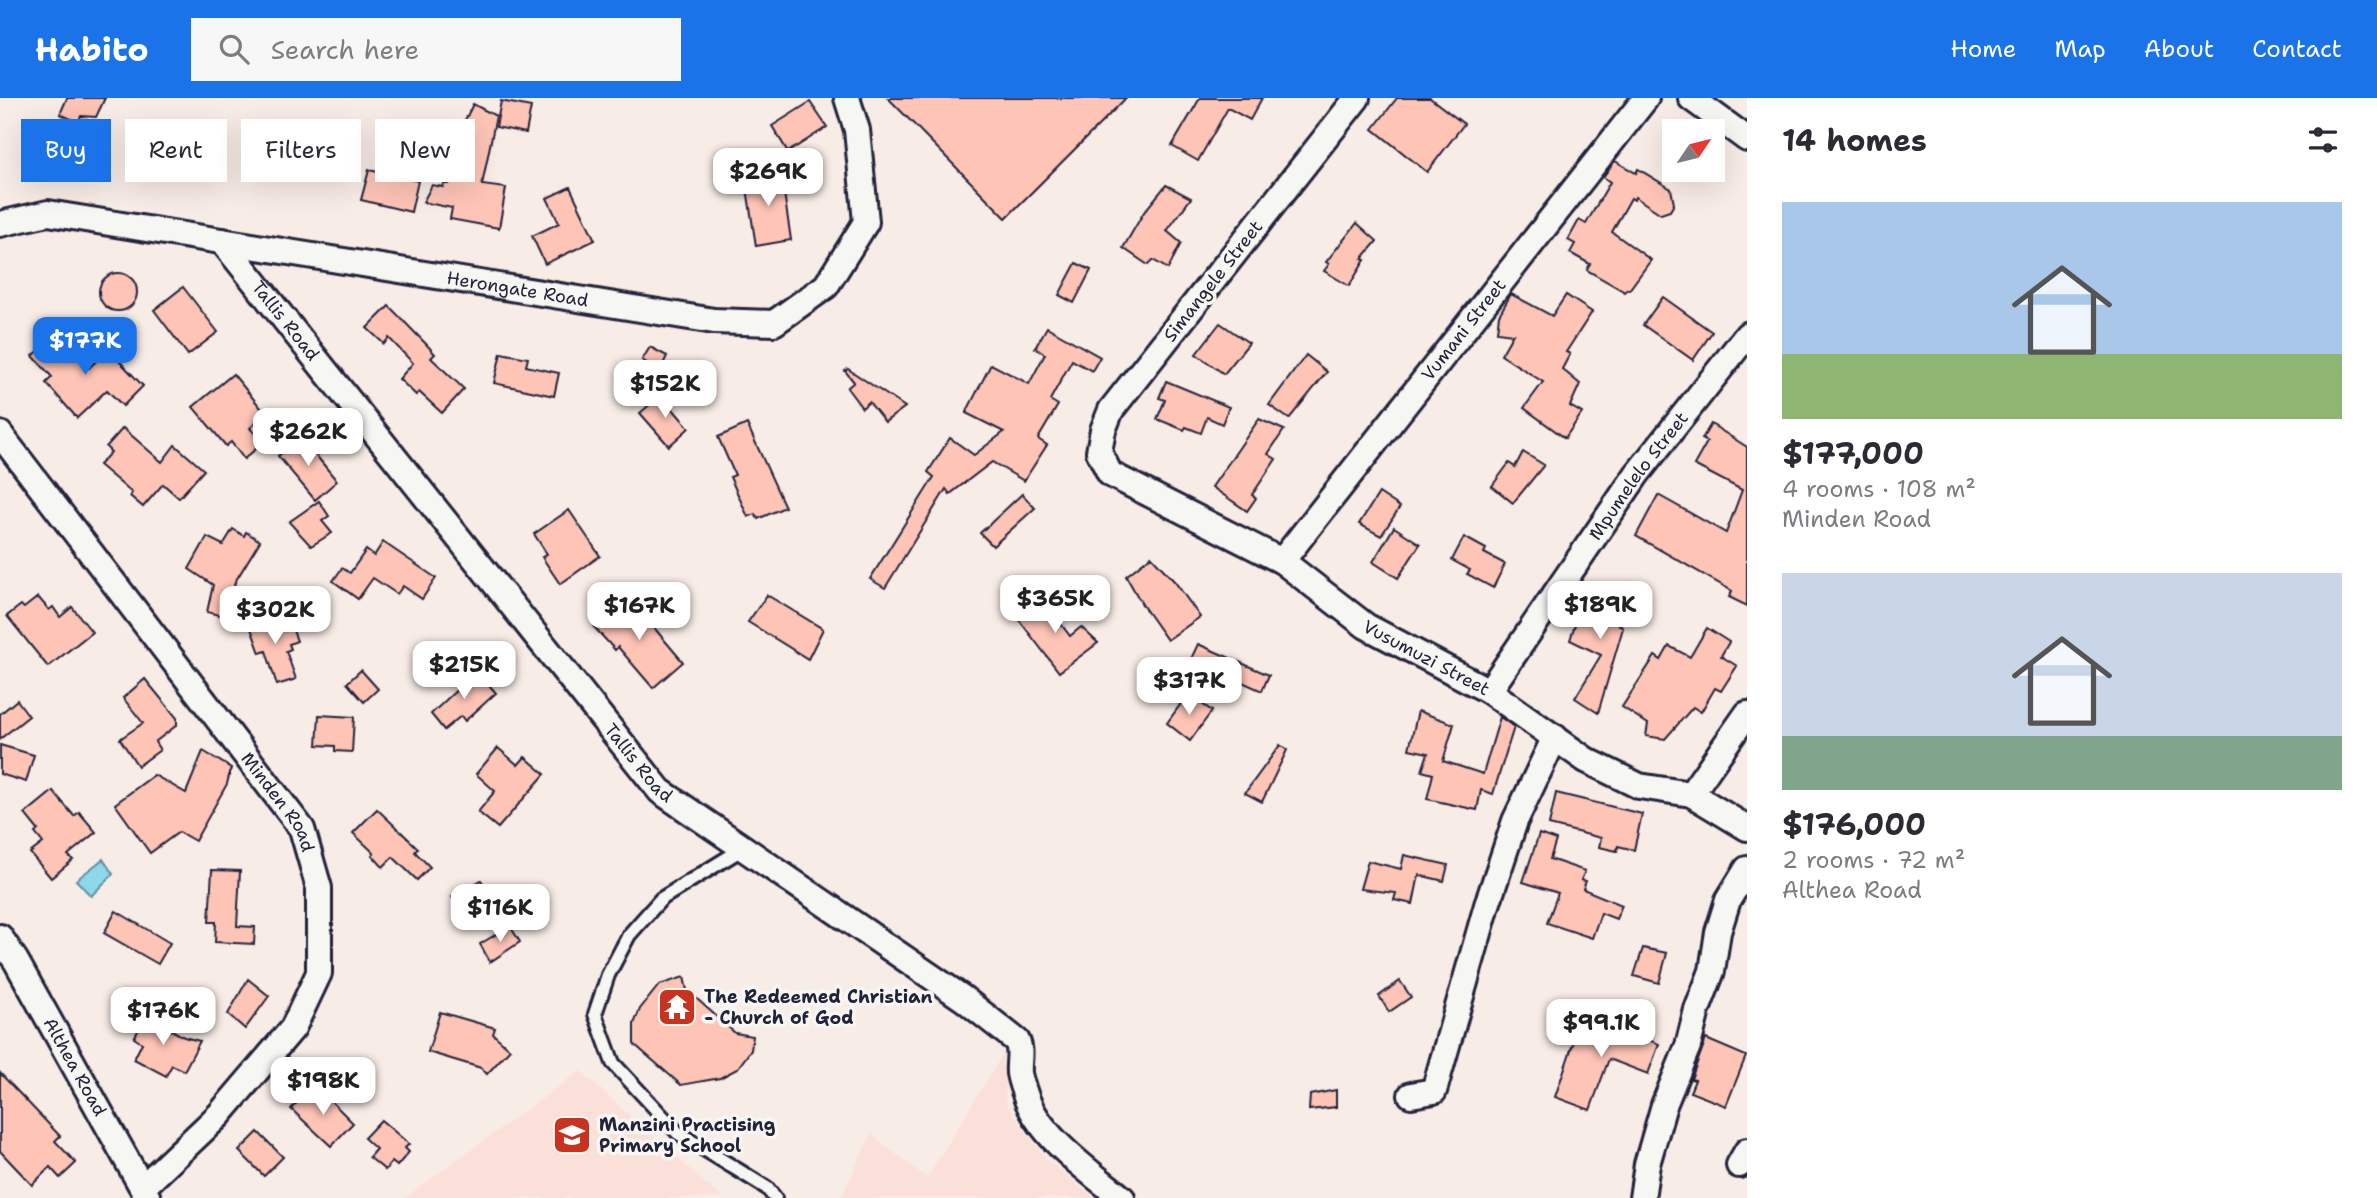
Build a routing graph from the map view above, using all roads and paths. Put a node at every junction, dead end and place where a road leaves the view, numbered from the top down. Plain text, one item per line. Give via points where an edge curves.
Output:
1 (847, 98) edge
2 (1357, 98) edge
3 (1646, 98) edge
4 (1691, 98) edge
5 (1747, 138) edge
6 (0, 224) edge
7 (222, 241) junction
8 (1747, 335) edge
9 (0, 434) edge
10 (1110, 474) joint
11 (1282, 561) junction
12 (1489, 691) junction
13 (1747, 714) edge
14 (1555, 737) junction
15 (1691, 794) junction
16 (1747, 828) edge
17 (742, 849) junction
18 (1747, 869) edge
19 (0, 937) edge
20 (1411, 1095) dead end
21 (145, 1192) edge
22 (775, 1198) edge
23 (1122, 1198) edge
24 (1642, 1198) edge

1 - 7 street, Herongate Road via 857,130 866,222 827,286 774,323 714,321
2 - 10 street, Simangele Street via 1111,410 1099,452
3 - 11 street, Vumani Street
4 - 5 street
6 - 7 street, Herongate Road via 48,213
7 - 17 street, Tallis Road via 660,791
8 - 12 street, Mpumelelo Street via 1637,474
9 - 21 street, Minden Road via 302,830 319,888 319,973 293,1028
10 - 11 street, Vusumuzi Street
11 - 12 street, Vusumuzi Street via 1366,626
12 - 14 street, Vusumuzi Street
13 - 15 street
14 - 15 street, Vusumuzi Street via 1586,760 1639,786
14 - 20 street via 1515,821 1434,1091
15 - 16 street, Vusumuzi Street
17 - 22 lane via 661,900 637,926 608,975 595,1014 613,1063 678,1133
17 - 23 street, Tallis Road via 964,999 1017,1041 1019,1072 1039,1123
18 - 24 street via 1728,900 1712,971 1664,1105
19 - 21 street, Althea Road

